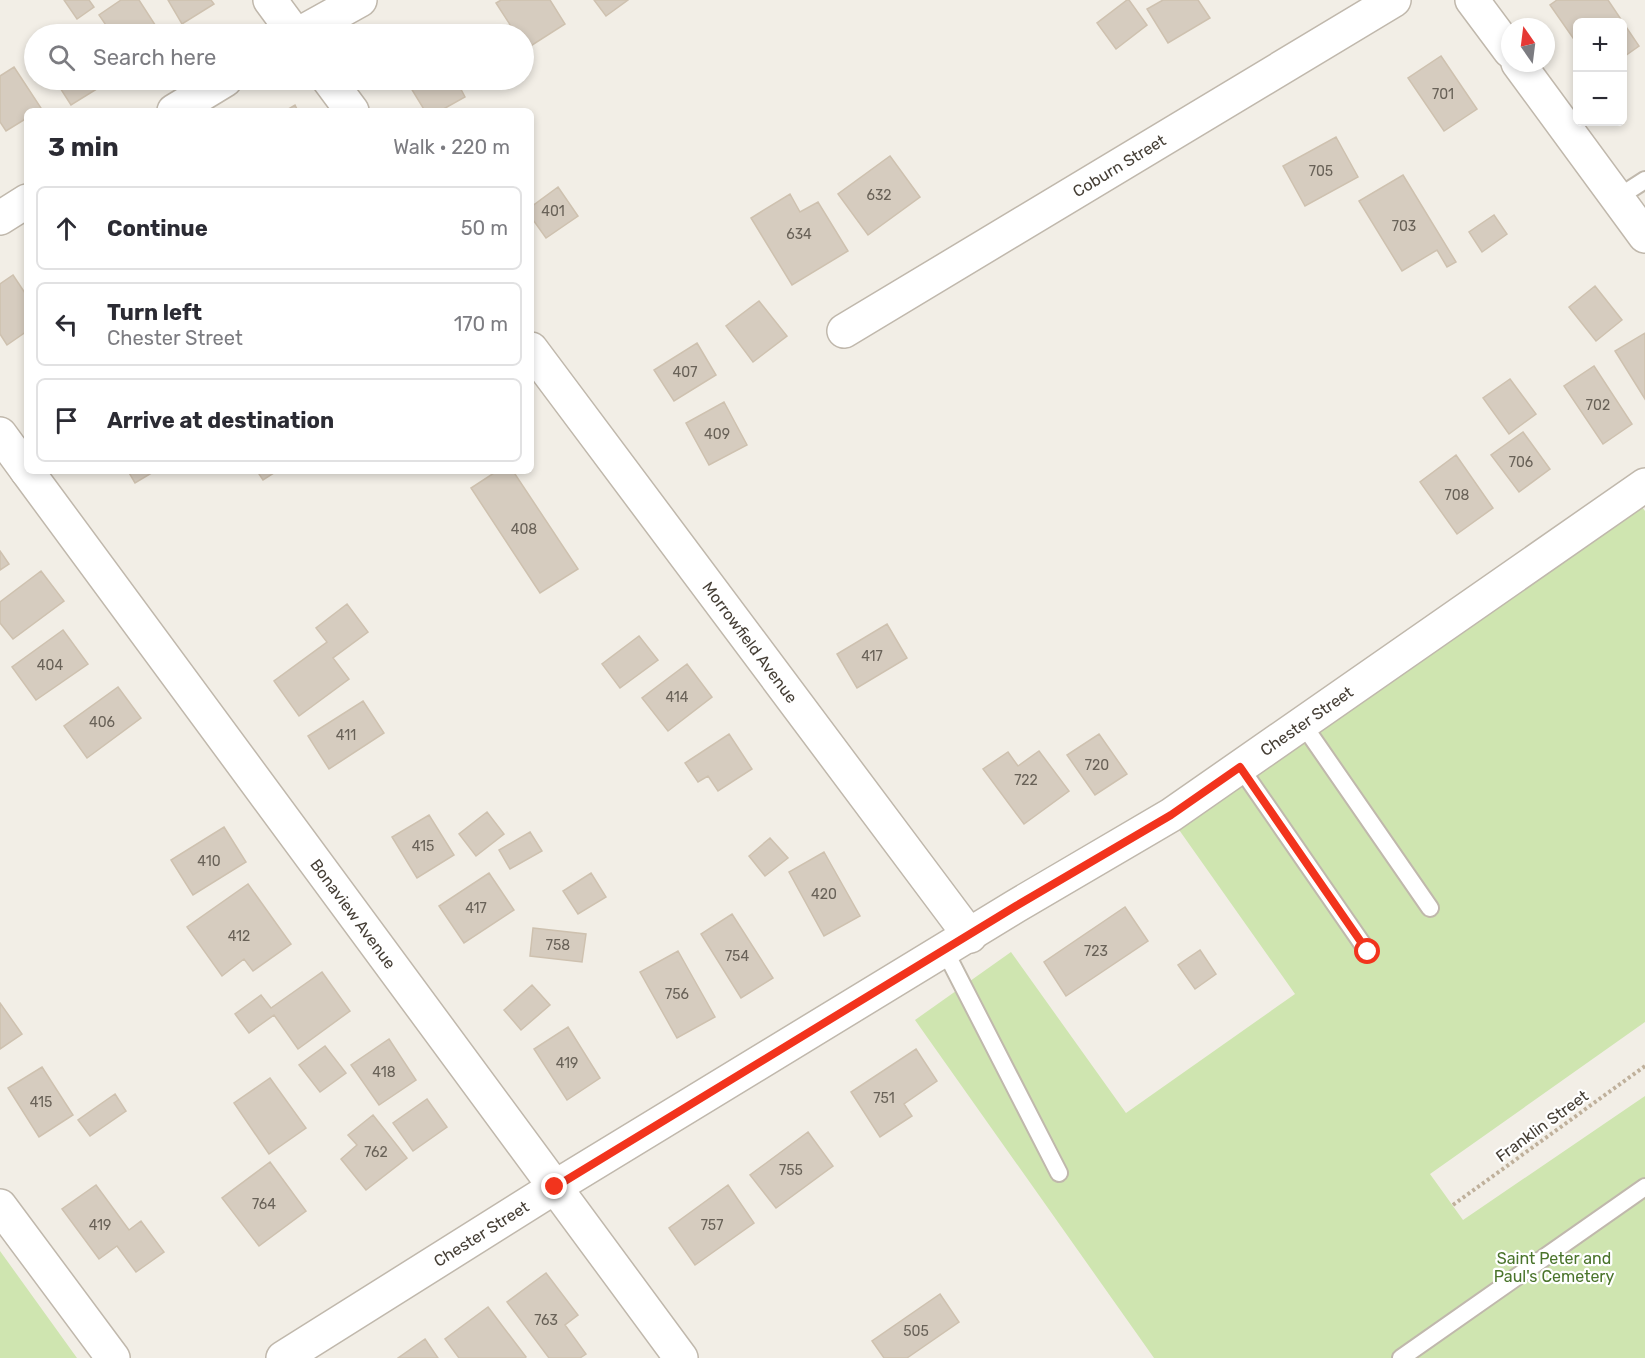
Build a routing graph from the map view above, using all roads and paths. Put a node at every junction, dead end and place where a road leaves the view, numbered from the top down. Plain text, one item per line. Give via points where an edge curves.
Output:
1 (270, 0) edge
2 (360, 0) edge
3 (1394, 0) edge
4 (1472, 0) edge
5 (289, 24) edge
6 (316, 24) edge
7 (1501, 39) edge
8 (1525, 72) edge
9 (209, 90) edge
10 (336, 90) edge
11 (179, 108) edge
12 (350, 108) edge
13 (1645, 180) edge
14 (1617, 198) junction
15 (24, 203) edge
16 (0, 218) edge
17 (1645, 236) edge
18 (844, 331) dead end
19 (534, 354) edge
20 (0, 434) edge
21 (24, 467) edge
22 (29, 474) edge
23 (1645, 485) edge
24 (1302, 723) junction
25 (1240, 767) junction
26 (1430, 908) dead end
27 (957, 943) junction
28 (1368, 952) dead end
29 (1645, 1066) edge
30 (1059, 1173) dead end
31 (555, 1187) junction
32 (1645, 1187) edge
33 (1453, 1205) dead end
34 (0, 1206) edge
35 (113, 1358) edge
36 (283, 1358) edge
37 (681, 1358) edge
38 (1401, 1358) edge

1 - 5 street
2 - 6 street
3 - 18 street, Coburn Street
4 - 7 street
8 - 14 street
9 - 11 street
10 - 12 street
13 - 14 lane
14 - 17 street
15 - 16 street
19 - 27 street, Morrowfield Avenue
20 - 21 street, Bonaview Avenue
22 - 31 street, Bonaview Avenue
23 - 24 street, Chester Street
24 - 25 street, Chester Street
24 - 26 lane
25 - 27 street, Chester Street via 1171,815
25 - 28 lane
27 - 30 lane
27 - 31 street, Chester Street
29 - 33 path, Franklin Street
31 - 36 street, Chester Street
31 - 37 street, Bonaview Avenue
32 - 38 lane
34 - 35 street

